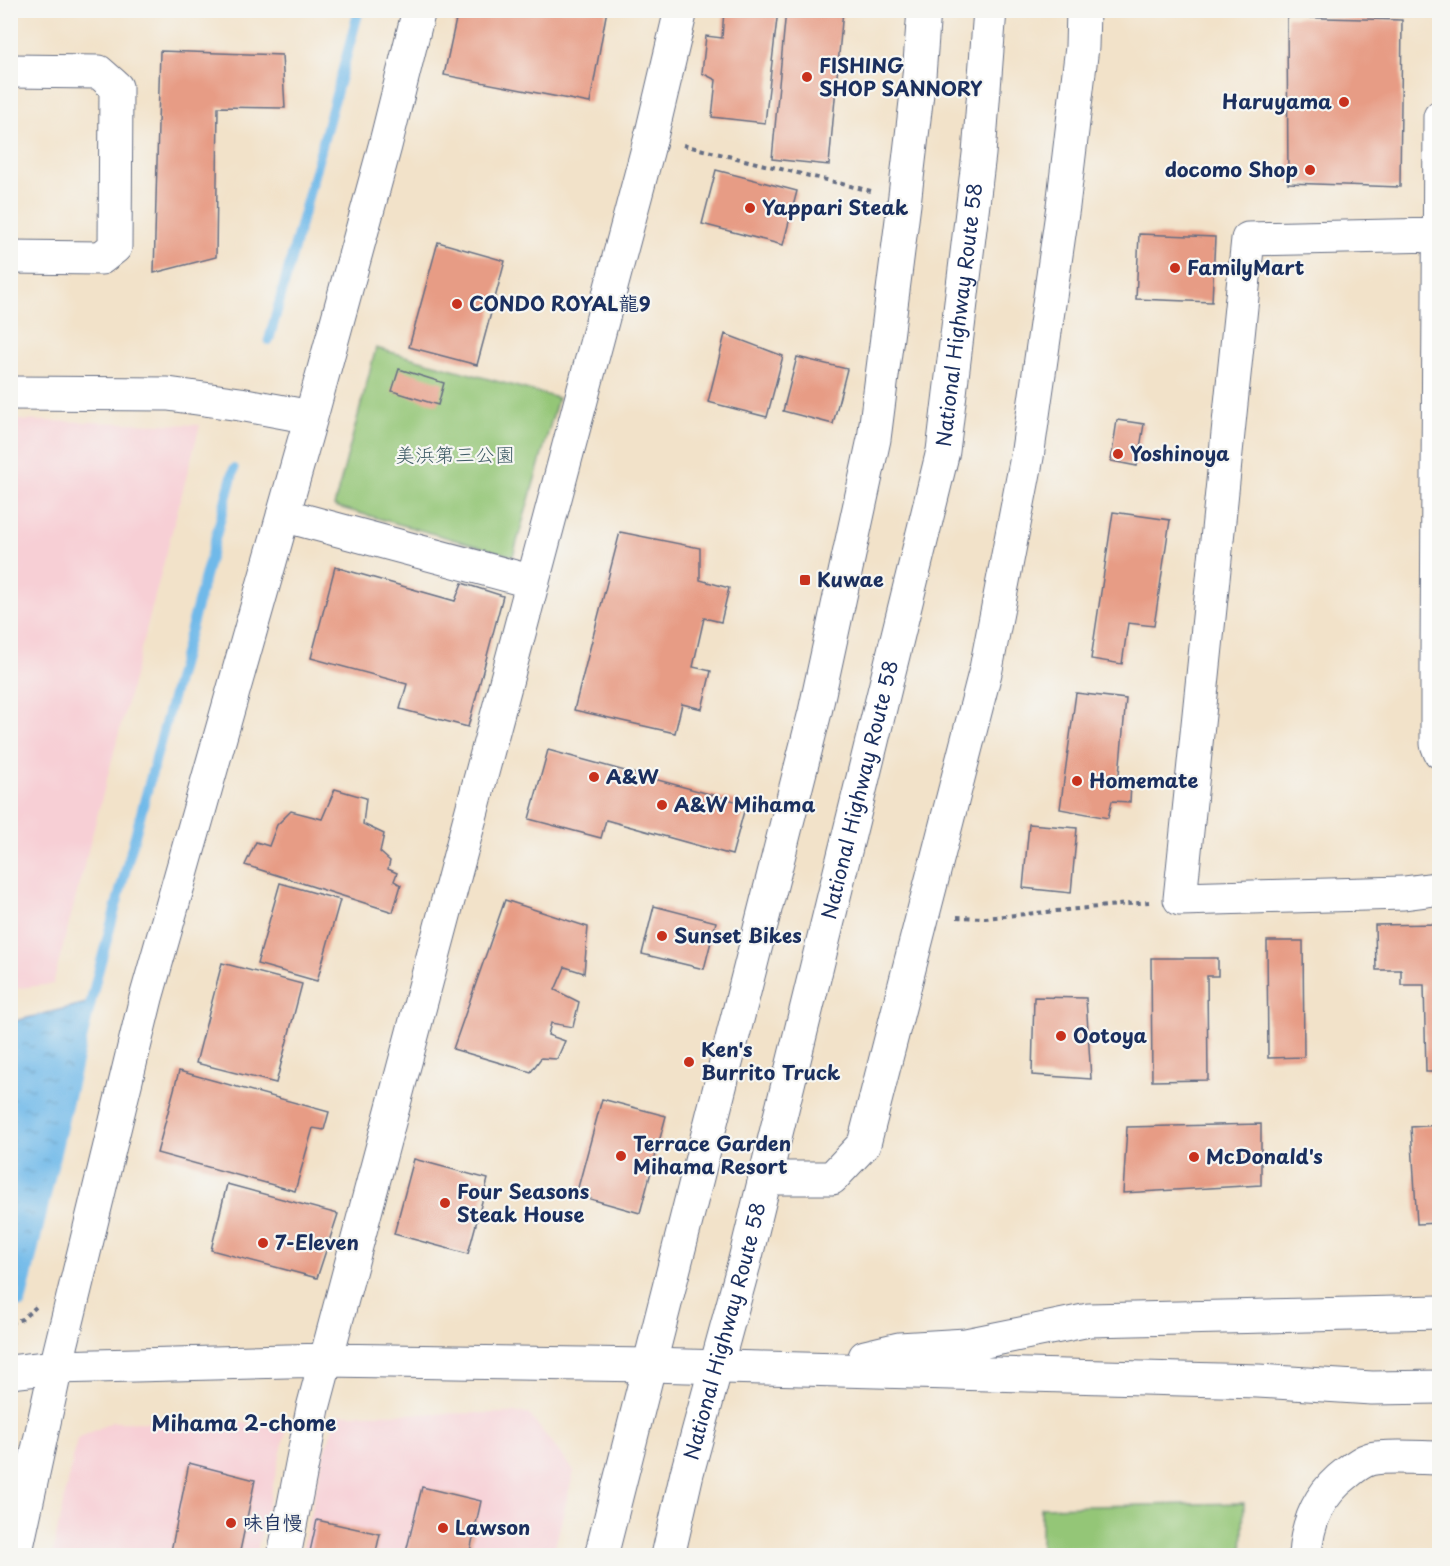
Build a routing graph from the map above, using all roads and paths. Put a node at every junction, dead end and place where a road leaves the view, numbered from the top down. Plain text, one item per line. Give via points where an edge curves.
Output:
1 (420, 10) edge
2 (681, 10) edge
3 (924, 10) edge
4 (990, 10) edge
5 (1083, 10) edge
6 (10, 71) edge
7 (1440, 117) edge
8 (651, 137) junction
9 (871, 191) dead end
10 (1438, 235) junction
11 (10, 257) edge
12 (10, 393) edge
13 (311, 417) junction
14 (283, 514) junction
15 (533, 582) junction
16 (1438, 659) edge
17 (1440, 752) edge
18 (1440, 886) edge
19 (1180, 899) junction
20 (923, 916) junction
21 (765, 1178) junction
22 (40, 1298) dead end
23 (1440, 1312) edge
24 (10, 1323) edge
25 (327, 1360) junction
26 (649, 1365) junction
27 (56, 1367) junction
28 (717, 1367) junction
29 (805, 1369) junction
30 (10, 1372) edge
31 (1440, 1387) edge
32 (1440, 1458) edge
33 (15, 1556) edge
34 (284, 1556) edge
35 (601, 1556) edge
36 (668, 1556) edge
37 (1305, 1556) edge

1 - 13 main road
2 - 8 main road
3 - 26 main road via 906,192 874,439 815,712
4 - 21 main road, National Highway Route 58 via 979,154 943,451
5 - 20 main road via 1064,206 1028,457 986,669
6 - 11 main road via 99,72 116,87 115,247 101,258
7 - 10 main road
8 - 9 path
8 - 15 main road
10 - 16 main road
10 - 19 main road via 1248,239
12 - 13 main road via 168,394
13 - 14 main road
14 - 15 main road
14 - 27 main road via 146,999
15 - 25 main road
16 - 17 main road
18 - 19 main road via 1404,893
19 - 20 path via 985,918
20 - 21 main road via 864,1144 832,1178
21 - 28 main road, National Highway Route 58
22 - 24 path via 22,1319
23 - 29 main road via 1089,1320 966,1345 899,1349
25 - 26 main road
25 - 27 main road
25 - 34 main road via 313,1407
26 - 28 main road
26 - 35 main road
27 - 30 main road
27 - 33 main road
28 - 29 main road
28 - 36 main road, National Highway Route 58
29 - 31 main road
32 - 37 main road via 1370,1459 1352,1469 1322,1496 1307,1534

